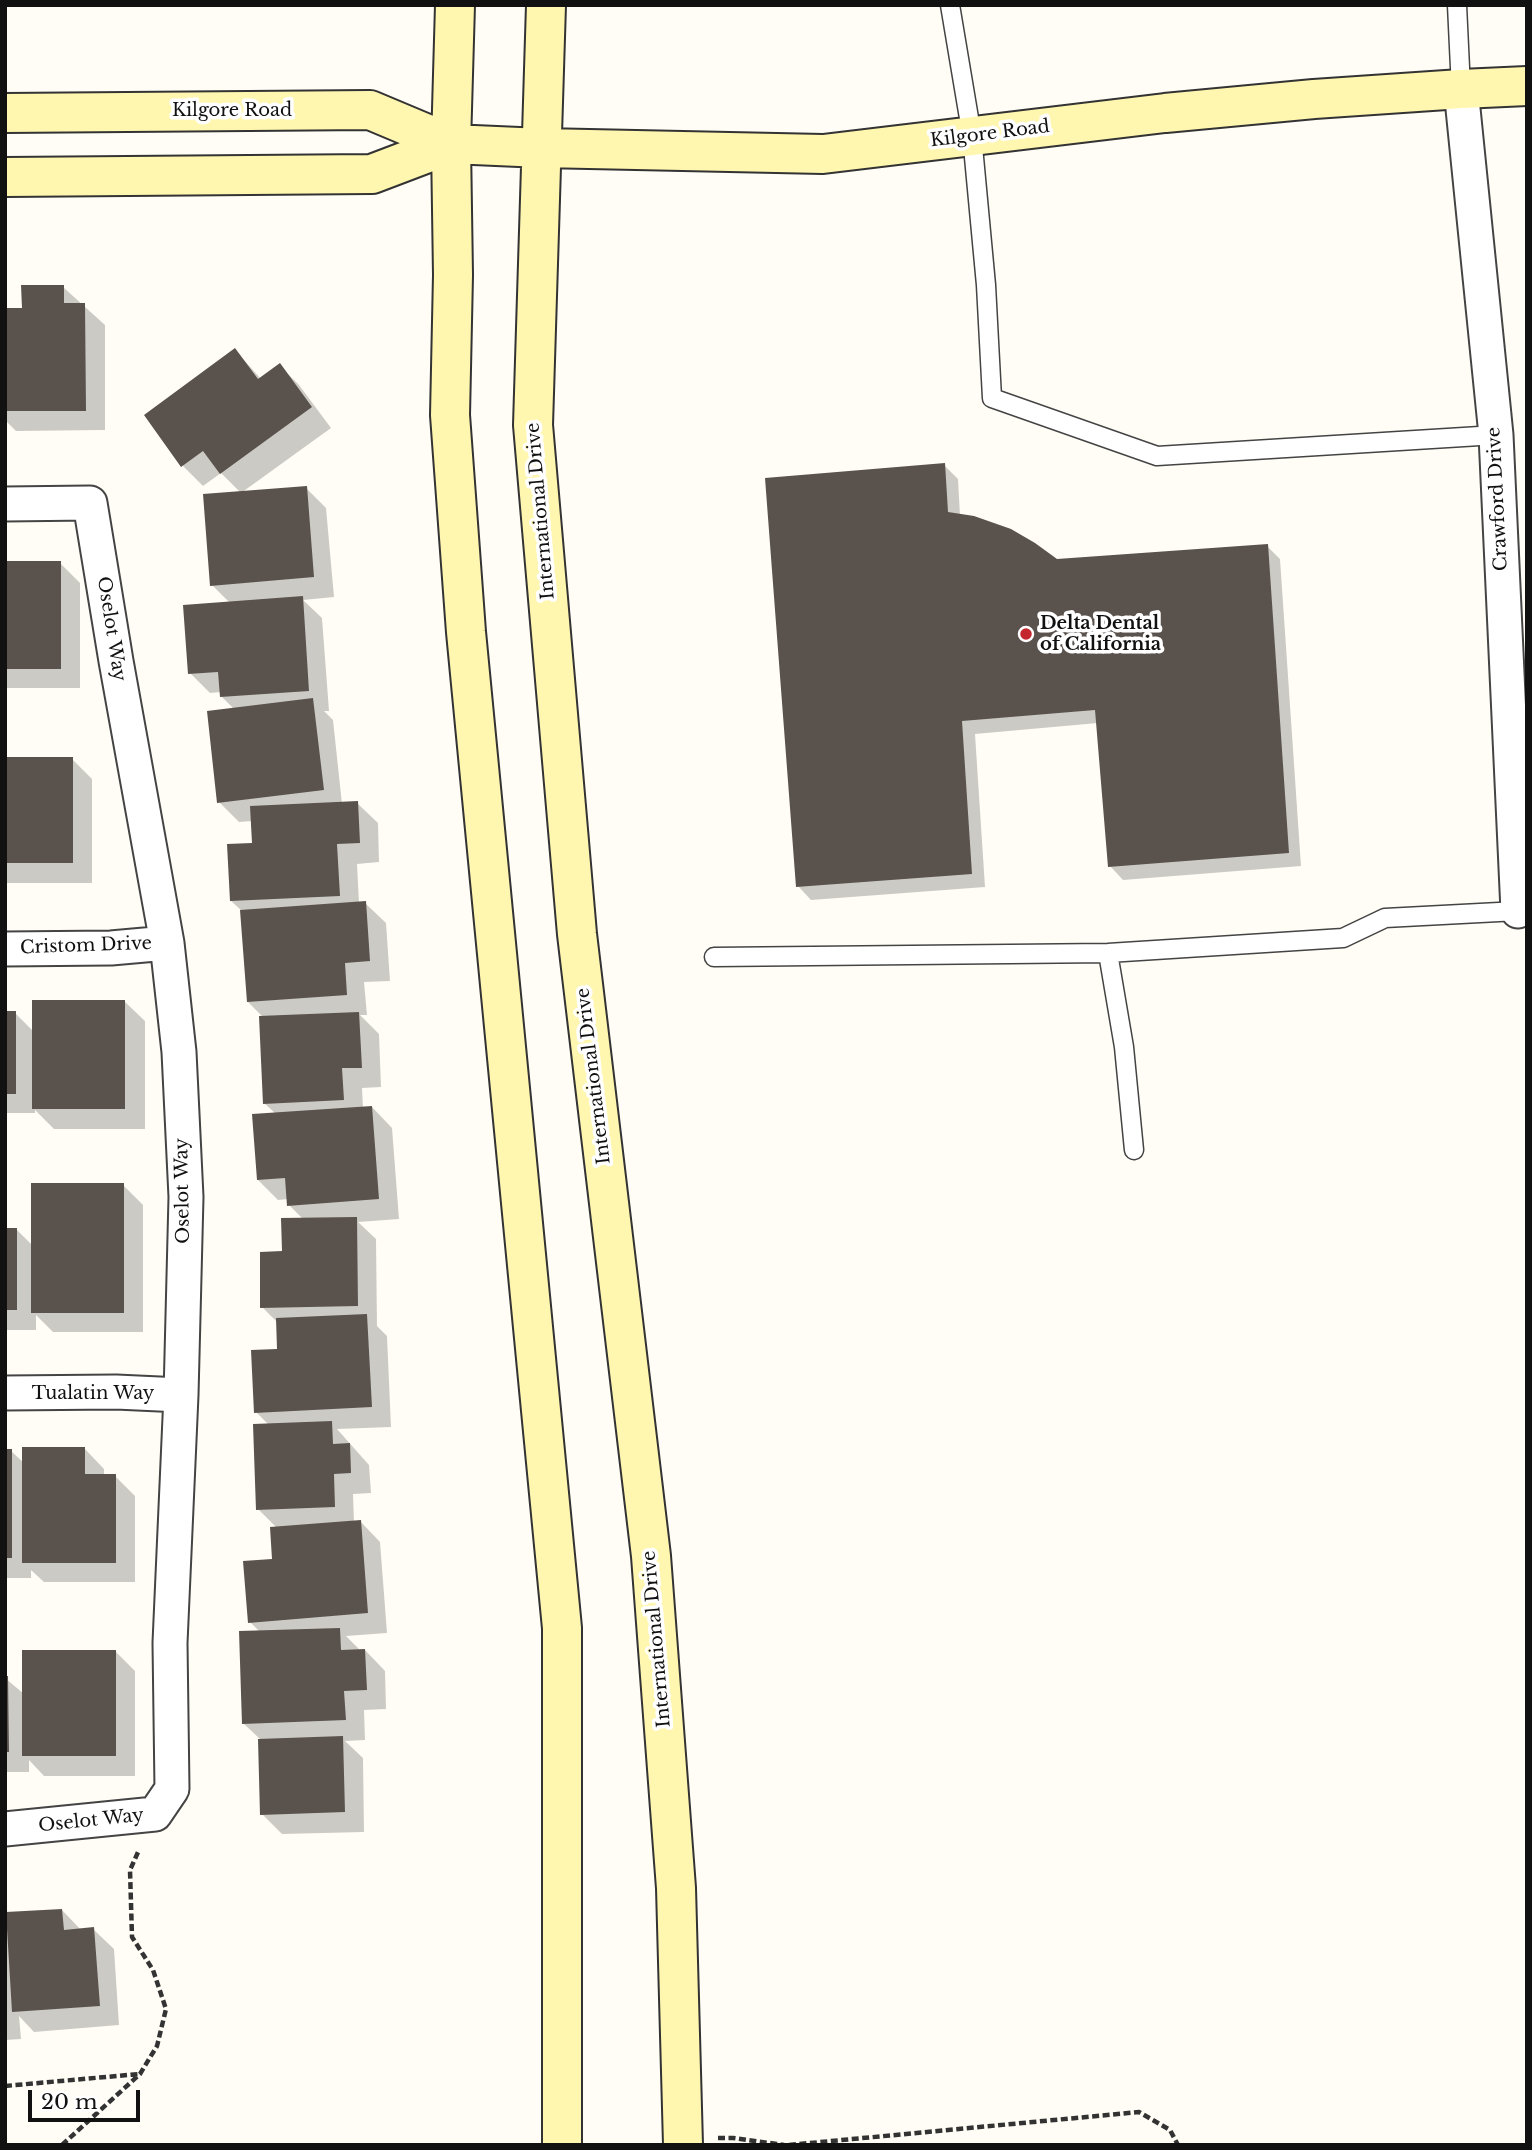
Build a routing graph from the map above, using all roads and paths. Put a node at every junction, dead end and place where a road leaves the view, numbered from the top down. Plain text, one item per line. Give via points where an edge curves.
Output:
1 (454, 5) edge
2 (545, 5) edge
3 (950, 5) edge
4 (1457, 5) edge
5 (1527, 86) edge
6 (1461, 89) junction
7 (5, 113) edge
8 (972, 136) junction
9 (452, 144) junction
10 (542, 148) junction
11 (5, 177) edge
12 (1496, 435) junction
13 (5, 504) edge
14 (1518, 911) joint
15 (167, 943) junction
16 (5, 949) edge
17 (1108, 953) junction
18 (714, 957) dead end
19 (1134, 1150) dead end
20 (5, 1393) edge
21 (181, 1395) junction
22 (155, 1814) junction
23 (5, 1829) edge
24 (140, 2074) junction
25 (5, 2086) edge
26 (683, 2143) edge
27 (62, 2145) edge
28 (562, 2145) edge
29 (786, 2145) edge
30 (1178, 2145) edge

1 - 9 main road
2 - 10 main road, International Drive
3 - 8 lane
4 - 6 lane
5 - 6 main road, Kilgore Road
6 - 8 main road, Kilgore Road via 1178,112
6 - 12 street, Crawford Drive
7 - 9 main road, Kilgore Road via 370,110
8 - 10 main road, Kilgore Road via 823,154
8 - 12 lane via 992,398 1157,456
9 - 10 main road, Kilgore Road
9 - 11 main road, Kilgore Road via 372,174
9 - 28 main road via 450,415 466,632 562,1629
10 - 26 main road, International Drive via 533,425 577,934 651,1556 676,1888
12 - 14 street, Crawford Drive
13 - 15 street, Oselot Way via 90,503
14 - 17 lane via 1385,918 1343,938
15 - 16 street, Cristom Drive
15 - 21 street, Oselot Way via 179,1052 186,1197
17 - 18 lane
17 - 19 lane via 1125,1047
20 - 21 street, Tualatin Way
21 - 22 street, Oselot Way via 170,1643 172,1789
22 - 23 street, Oselot Way
22 - 24 path via 130,1870 132,1937 153,1970 166,2009 157,2046
24 - 25 path
24 - 27 path
26 - 29 path via 733,2138
29 - 30 path via 1139,2112 1170,2130

